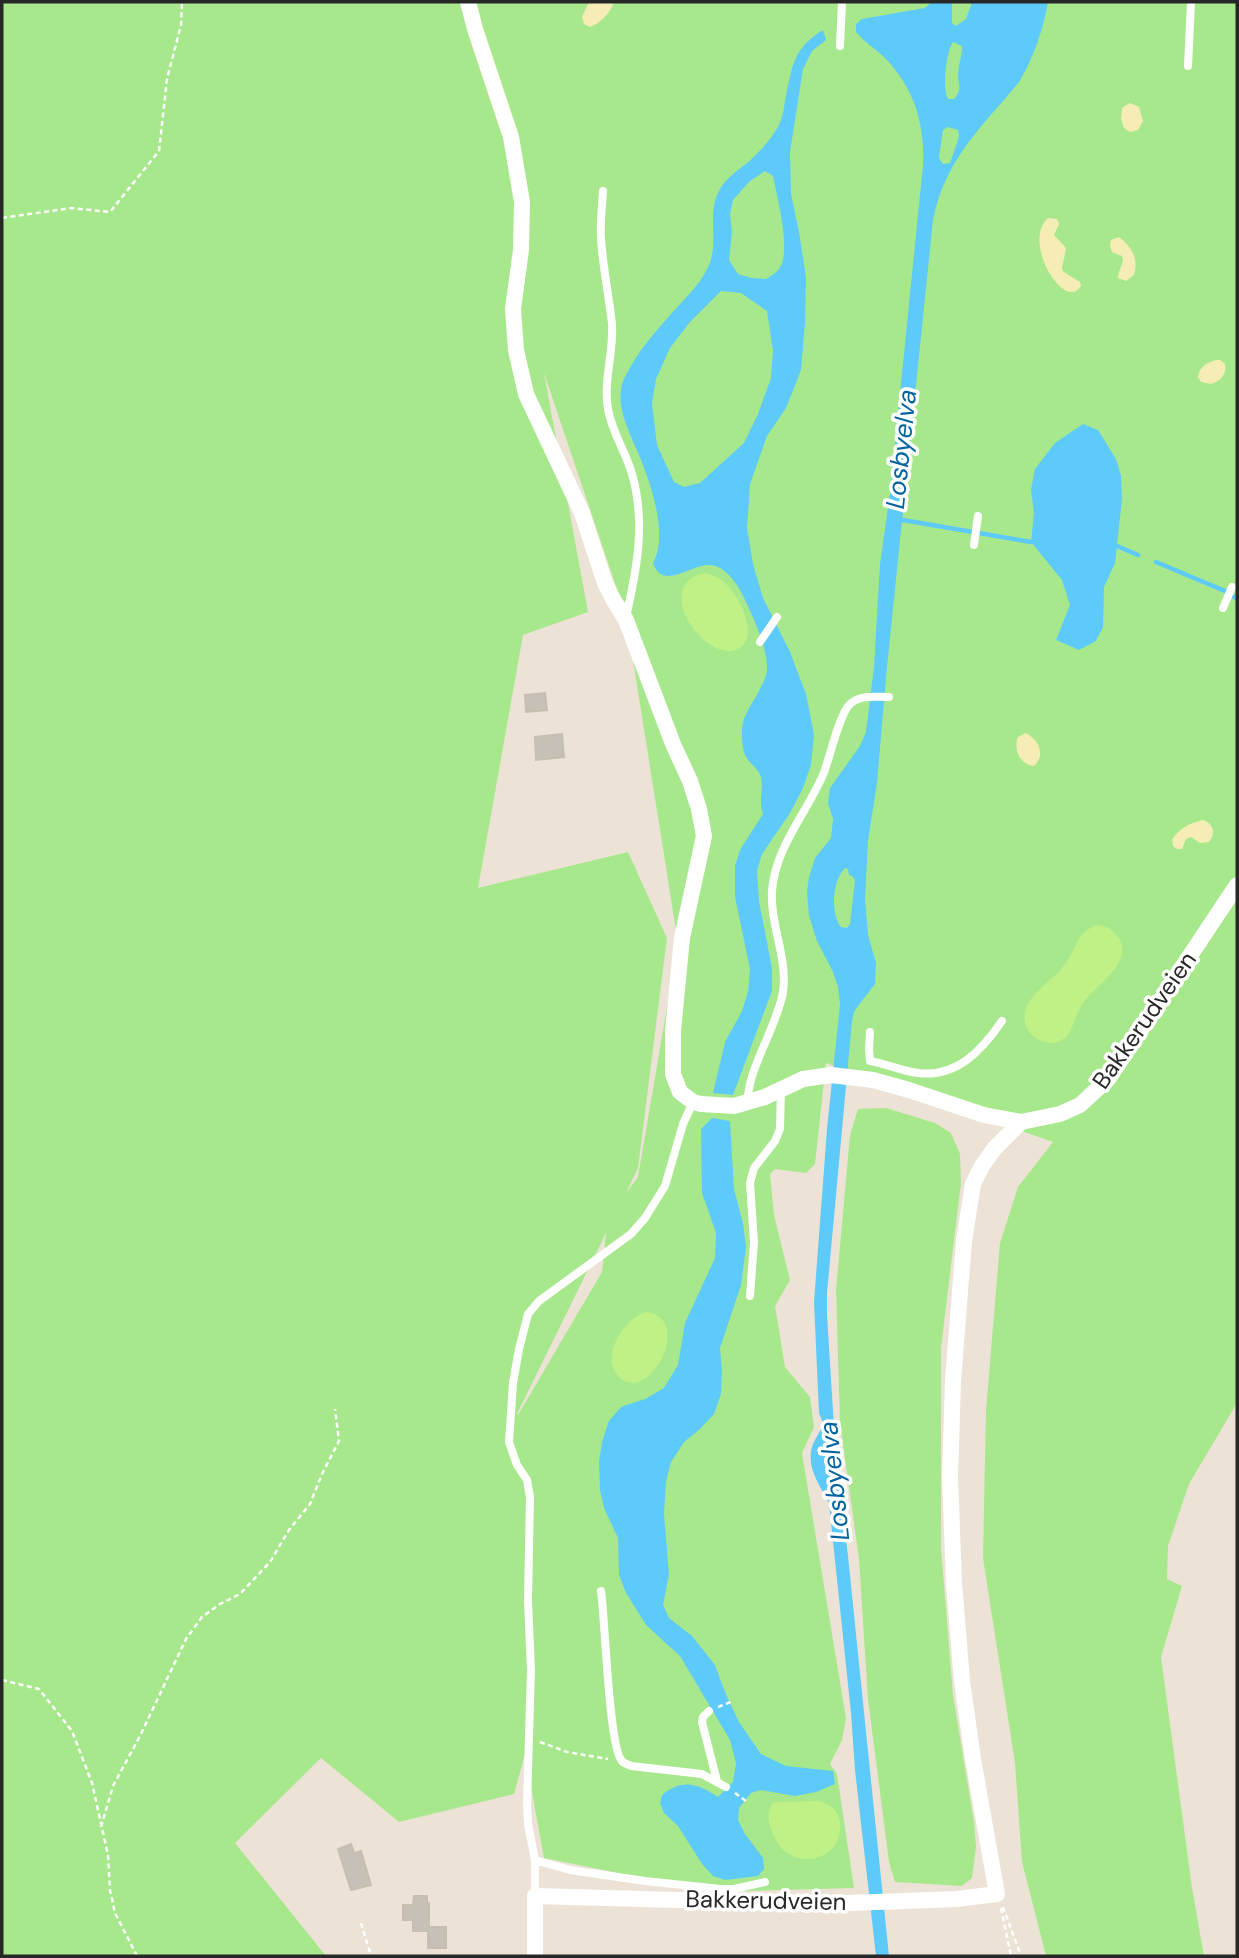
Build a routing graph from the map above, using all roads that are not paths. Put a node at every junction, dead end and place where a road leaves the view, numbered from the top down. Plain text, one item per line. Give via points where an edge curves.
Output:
1 (468, 2) edge
2 (842, 2) edge
3 (1191, 2) edge
4 (840, 46) dead end
5 (1188, 66) dead end
6 (603, 191) dead end
7 (978, 516) dead end
8 (974, 545) dead end
9 (1232, 587) dead end
10 (1223, 608) dead end
11 (777, 617) dead end
12 (626, 620) junction
13 (760, 642) dead end
14 (889, 697) dead end
15 (1237, 885) edge
16 (1002, 1021) dead end
17 (870, 1032) dead end
18 (870, 1061) junction
19 (873, 1080) junction
20 (781, 1090) junction
21 (692, 1102) junction
22 (748, 1103) junction
23 (1021, 1122) junction
24 (750, 1296) dead end
25 (601, 1591) dead end
26 (709, 1711) dead end
27 (717, 1781) junction
28 (726, 1787) dead end
29 (536, 1860) junction
30 (765, 1882) dead end
31 (534, 1896) junction
32 (535, 1956) edge

1 - 12 street via 510,137 522,202 513,309 526,394 582,513 605,583
2 - 4 lane
3 - 5 lane
6 - 12 lane via 601,237 612,326 608,408 639,500 636,573
7 - 8 lane
9 - 10 lane
11 - 13 lane
12 - 21 street via 690,780 704,836 682,938 673,1031 673,1074 680,1092
14 - 22 lane via 864,697 847,707 818,786 775,868 772,895 783,991 749,1084
15 - 23 street, Bakkerudveien via 1108,1079 1080,1105
16 - 18 lane via 985,1045 948,1071 916,1073
17 - 18 lane
18 - 19 lane
19 - 20 street via 831,1075 803,1079
19 - 23 street
20 - 22 street
20 - 24 lane via 779,1129 754,1168 750,1183 754,1242
21 - 22 street via 721,1107
21 - 29 lane via 665,1186 645,1218 631,1234 540,1301 524,1326 513,1383 509,1442 530,1497 528,1824
23 - 31 street, Bakkerudveien via 995,1149 973,1184 953,1381 950,1477 962,1681 997,1894 821,1904
25 - 27 lane via 615,1743 621,1761 702,1774
26 - 27 lane via 702,1721
27 - 28 lane
29 - 30 lane via 570,1870 720,1889
29 - 31 lane
31 - 32 street

